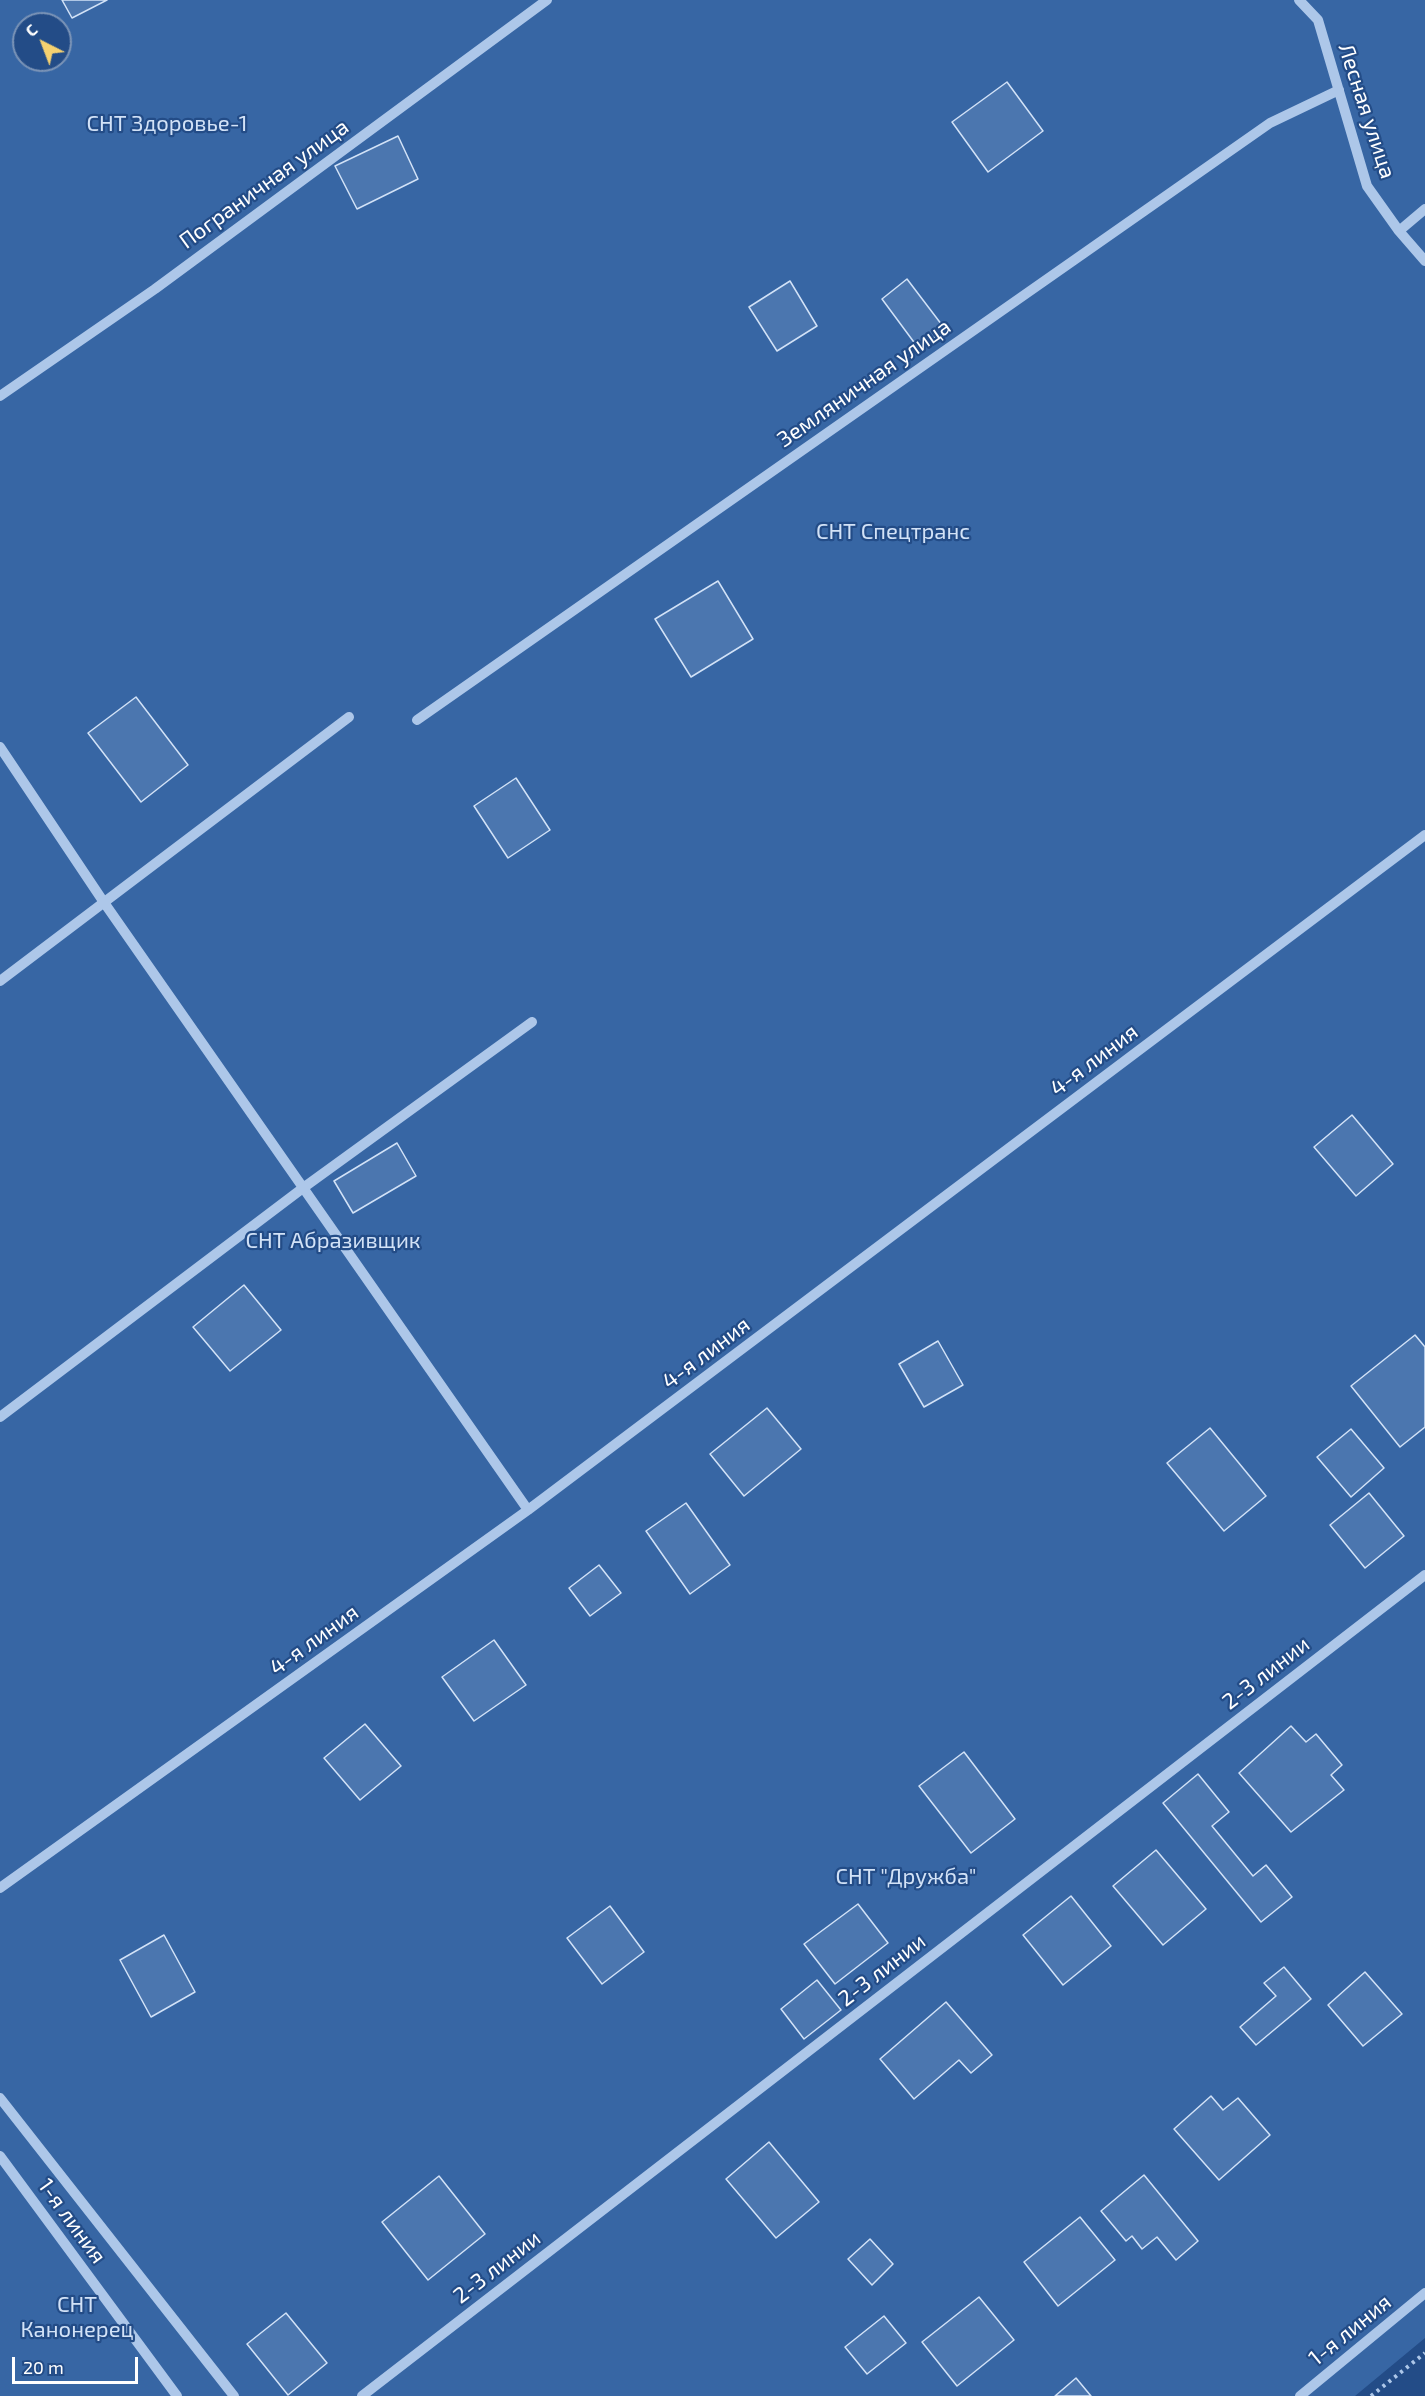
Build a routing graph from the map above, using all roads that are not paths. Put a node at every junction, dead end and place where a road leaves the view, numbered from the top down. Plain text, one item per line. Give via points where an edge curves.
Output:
1 (547, 0) edge
2 (1299, 0) edge
3 (1339, 90) junction
4 (1425, 209) edge
5 (1399, 231) junction
6 (1425, 261) edge
7 (0, 396) edge
8 (349, 717) dead end
9 (417, 720) dead end
10 (0, 747) edge
11 (1425, 835) edge
12 (103, 901) junction
13 (0, 981) edge
14 (532, 1022) dead end
15 (303, 1188) junction
16 (0, 1417) edge
17 (528, 1510) junction
18 (1425, 1575) edge
19 (0, 1888) edge
20 (0, 2098) edge
21 (0, 2156) edge
22 (1425, 2293) edge
23 (177, 2396) edge
24 (234, 2396) edge
25 (363, 2396) edge
26 (1300, 2396) edge

1 - 7 street, Пограничная улица via 155,289
2 - 3 street, Лесная улица via 1318,21
3 - 5 street, Лесная улица via 1367,186
3 - 9 street, Земляничная улица via 1270,123
4 - 5 street
5 - 6 street, Лесная улица
8 - 12 street
10 - 12 street
11 - 17 street, 4-я линия
12 - 13 street
12 - 15 street
14 - 15 street
15 - 16 street
15 - 17 street
17 - 19 street, 4-я линия
18 - 25 street, 2-3 линии
20 - 24 street
21 - 23 street, 1-я линия
22 - 26 street, 1-я линия

